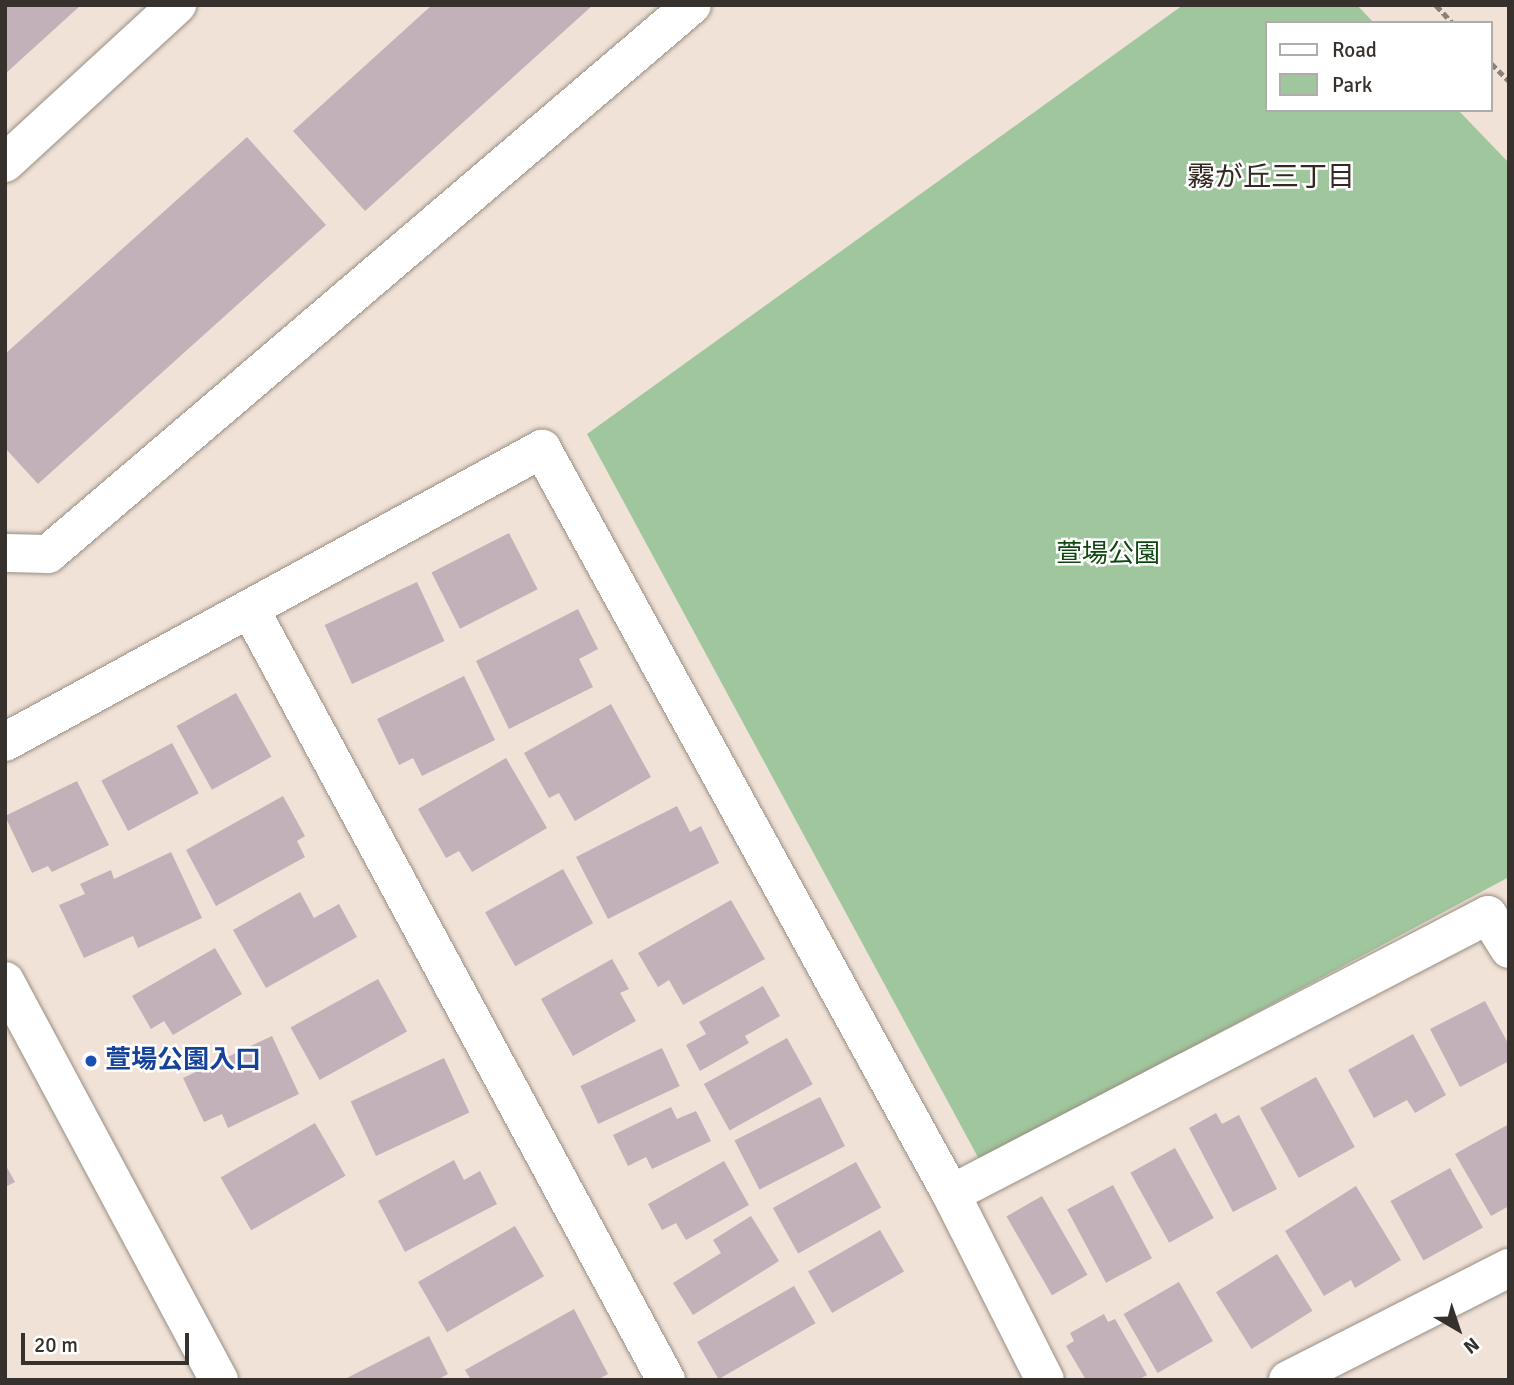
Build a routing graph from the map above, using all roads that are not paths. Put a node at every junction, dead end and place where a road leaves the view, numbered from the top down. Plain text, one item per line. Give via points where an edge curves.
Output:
1 (177, 5) edge
2 (692, 5) edge
3 (5, 163) edge
4 (5, 553) edge
5 (250, 609) junction
6 (5, 742) edge
7 (1509, 949) edge
8 (5, 981) edge
9 (951, 1194) junction
10 (1509, 1268) edge
11 (219, 1380) edge
12 (666, 1380) edge
13 (1045, 1380) edge
14 (1288, 1380) edge

1 - 3 street
2 - 4 street via 48,554
5 - 6 street
5 - 9 street via 542,449
5 - 12 street
7 - 9 street via 1488,915
8 - 11 street
9 - 13 street
10 - 14 street

